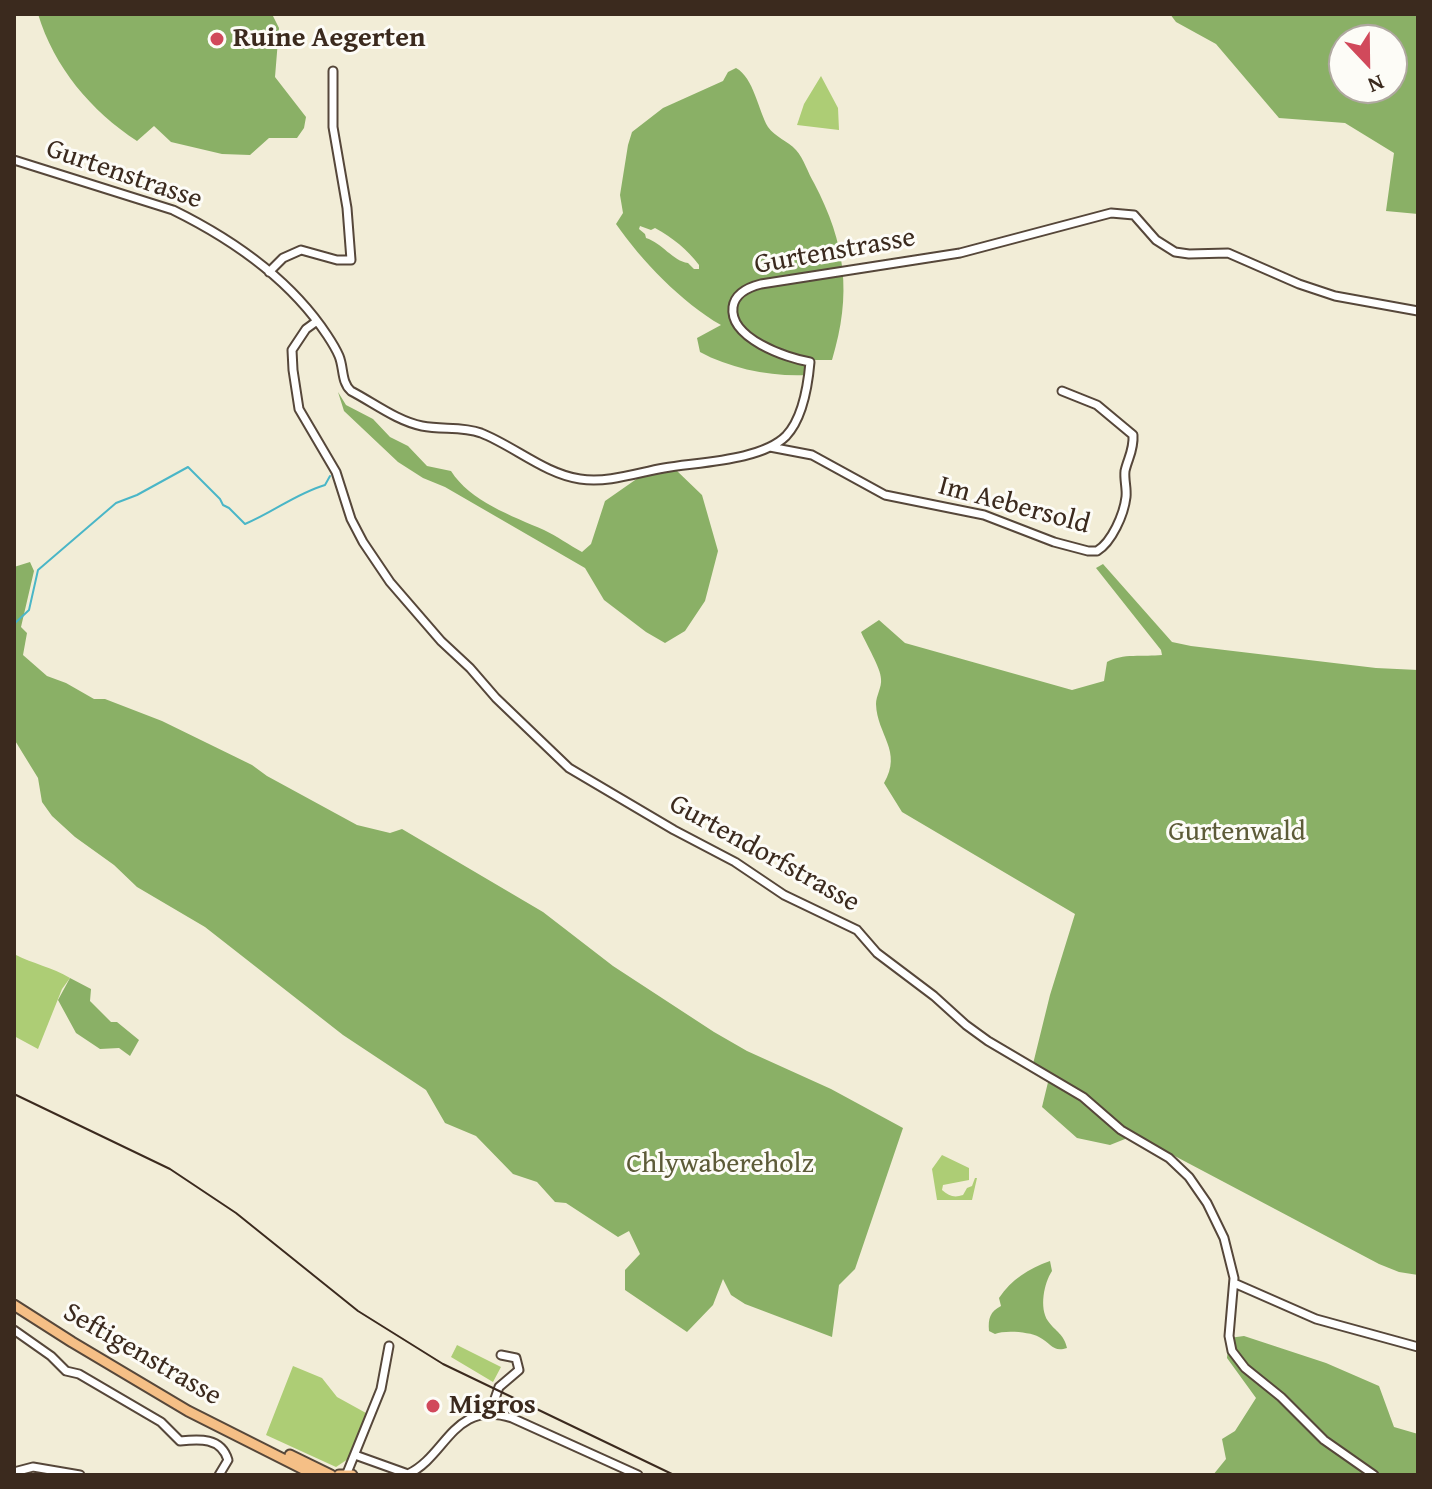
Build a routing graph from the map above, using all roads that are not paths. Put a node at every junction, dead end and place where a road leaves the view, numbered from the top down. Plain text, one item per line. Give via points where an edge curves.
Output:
1 (333, 71) dead end
2 (14, 160) edge
3 (269, 272) junction
4 (1418, 311) edge
5 (317, 321) junction
6 (1062, 391) dead end
7 (768, 446) junction
8 (1234, 1283) junction
9 (14, 1305) edge
10 (14, 1330) edge
11 (389, 1346) dead end
12 (1418, 1347) edge
13 (501, 1355) dead end
14 (490, 1413) junction
15 (250, 1440) junction
16 (358, 1457) junction
17 (14, 1472) edge
18 (80, 1475) edge
19 (219, 1475) edge
20 (315, 1475) edge
21 (331, 1475) edge
22 (348, 1475) edge
23 (638, 1475) edge
24 (1374, 1475) edge

1 - 3 street via 333,127 351,260 301,250
2 - 3 street, Gurtenstrasse via 173,210
3 - 5 street, Gurtenstrasse via 298,295
4 - 7 street, Gurtenstrasse via 1335,296 1228,253 1175,252 1156,240 1137,217 1119,212 960,253 761,284 746,289 734,302 740,328 760,344 810,362 795,421 787,435
5 - 7 street, Gurtenstrasse via 339,357 351,391 418,426 479,432 570,477 602,480 716,463
5 - 8 street, Gurtendorfstrasse via 292,350 299,409 336,472 356,529 397,591 441,641 569,768 784,895 857,930 877,953 966,1025 1169,1158 1207,1203 1224,1238
6 - 7 street, Im Aebersold via 1097,405 1133,435 1124,474 1124,509 1107,542 1093,552 984,515 885,495 812,455
8 - 12 street via 1316,1319
8 - 24 street, Gurtendorfstrasse via 1232,1351 1324,1440
9 - 15 main road, Seftigenstrasse via 188,1411
10 - 19 street via 66,1371 161,1422 180,1441 205,1438 222,1448 228,1460
11 - 16 street
13 - 14 street via 514,1357 519,1370 499,1387
14 - 16 street via 459,1427 410,1473
14 - 23 street
15 - 20 main road, Seftigenstrasse
15 - 21 main road, Seftigenstrasse
16 - 22 street
17 - 18 street via 33,1467

